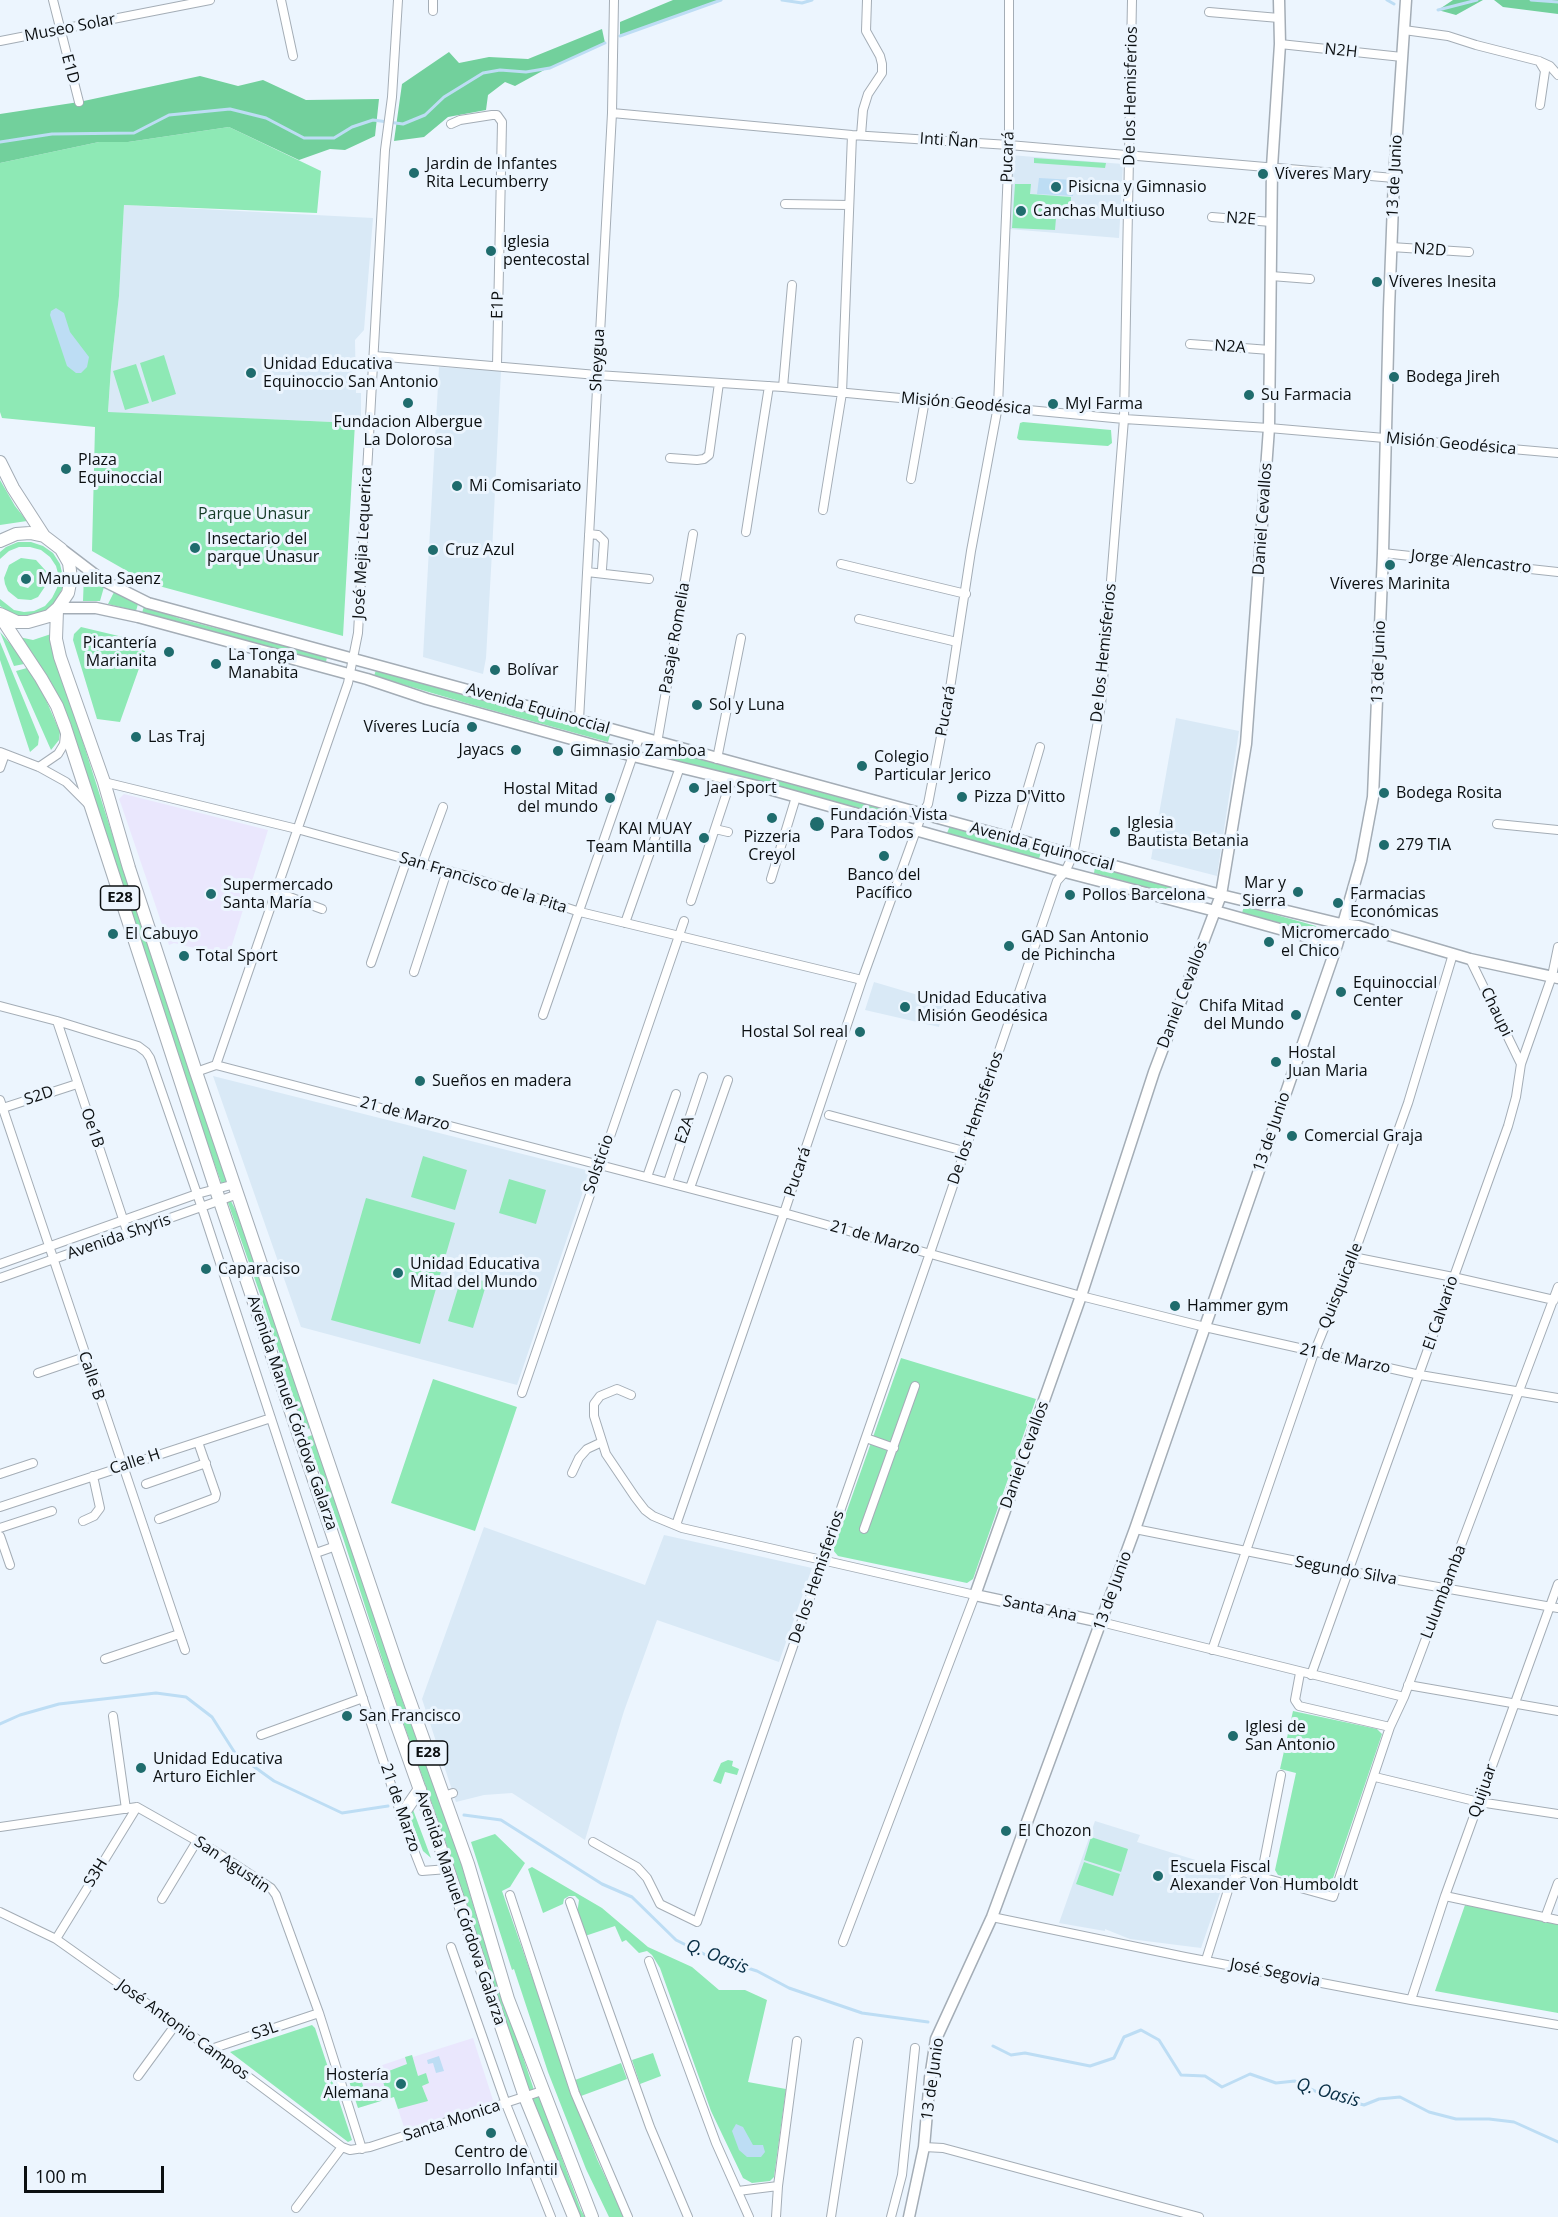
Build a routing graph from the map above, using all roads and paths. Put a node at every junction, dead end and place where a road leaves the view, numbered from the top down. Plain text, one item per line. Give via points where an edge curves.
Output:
1 (52, 0) edge
2 (210, 0) edge
3 (281, 0) edge
4 (398, 0) edge
5 (433, 0) edge
6 (614, 0) edge
7 (867, 0) edge
8 (1009, 0) edge
9 (1132, 0) edge
10 (1279, 0) edge
11 (1406, 0) edge
12 (433, 10) dead end
13 (1209, 12) dead end
14 (1279, 18) junction
15 (60, 30) junction
16 (1404, 30) junction
17 (0, 41) edge
18 (1280, 44) junction
19 (293, 56) dead end
20 (1401, 57) junction
21 (1539, 60) junction
22 (1558, 75) edge
23 (79, 102) dead end
24 (1540, 105) dead end
25 (612, 113) junction
26 (451, 124) dead end
27 (852, 135) junction
28 (861, 135) junction
29 (1009, 145) junction
30 (1130, 155) junction
31 (1272, 167) junction
32 (1394, 178) junction
33 (785, 204) dead end
34 (849, 205) junction
35 (1212, 217) dead end
36 (1271, 222) junction
37 (1391, 247) junction
38 (1469, 252) dead end
39 (1271, 276) junction
40 (1310, 279) dead end
41 (792, 285) dead end
42 (1190, 344) dead end
43 (1270, 350) junction
44 (375, 356) junction
45 (497, 365) junction
46 (597, 375) junction
47 (719, 383) junction
48 (769, 386) junction
49 (783, 387) junction
50 (842, 393) junction
51 (925, 400) junction
52 (998, 406) junction
53 (1124, 419) junction
54 (1269, 428) junction
55 (1385, 438) junction
56 (1558, 453) edge
57 (670, 458) dead end
58 (0, 462) edge
59 (911, 479) dead end
60 (822, 510) dead end
61 (746, 532) dead end
62 (589, 534) junction
63 (693, 534) dead end
64 (44, 536) junction
65 (0, 541) edge
66 (61, 549) junction
67 (1383, 553) junction
68 (841, 564) dead end
69 (602, 569) dead end
70 (587, 572) junction
71 (1558, 572) edge
72 (649, 579) dead end
73 (966, 594) junction
74 (58, 609) junction
75 (0, 615) edge
76 (859, 620) dead end
77 (741, 638) dead end
78 (957, 642) junction
79 (353, 658) junction
80 (349, 675) junction
81 (579, 720) junction
82 (65, 727) junction
83 (639, 738) junction
84 (657, 743) junction
85 (1040, 747) dead end
86 (2, 753) edge
87 (633, 756) junction
88 (717, 759) junction
89 (39, 766) junction
90 (680, 767) junction
91 (0, 768) edge
92 (731, 780) junction
93 (104, 782) junction
94 (796, 796) junction
95 (90, 806) junction
96 (443, 807) dead end
97 (922, 814) junction
98 (1497, 824) dead end
99 (297, 829) junction
100 (715, 829) junction
101 (1558, 830) edge
102 (916, 831) junction
103 (728, 832) dead end
104 (1014, 839) junction
105 (1073, 855) junction
106 (407, 859) junction
107 (422, 864) junction
108 (447, 871) junction
109 (1065, 873) junction
110 (771, 879) dead end
111 (276, 892) junction
112 (1221, 895) junction
113 (691, 901) dead end
114 (322, 909) dead end
115 (1215, 911) junction
116 (580, 912) junction
117 (684, 921) dead end
118 (625, 923) junction
119 (1341, 924) junction
120 (680, 936) junction
121 (1336, 945) junction
122 (1558, 947) edge
123 (1453, 954) junction
124 (1470, 959) junction
125 (371, 963) dead end
126 (414, 972) dead end
127 (1555, 977) edge
128 (862, 980) junction
129 (0, 1006) edge
130 (543, 1015) dead end
131 (57, 1021) junction
132 (1521, 1064) junction
133 (216, 1065) junction
134 (196, 1072) junction
135 (703, 1077) dead end
136 (728, 1080) dead end
137 (77, 1084) junction
138 (676, 1094) dead end
139 (1, 1106) edge
140 (829, 1115) dead end
141 (964, 1151) junction
142 (599, 1164) junction
143 (647, 1177) junction
144 (668, 1182) junction
145 (690, 1188) junction
146 (236, 1189) junction
147 (197, 1194) junction
148 (218, 1195) junction
149 (201, 1208) junction
150 (784, 1213) junction
151 (123, 1220) junction
152 (128, 1234) junction
153 (48, 1247) junction
154 (930, 1253) junction
155 (1353, 1257) junction
156 (52, 1260) junction
157 (0, 1264) edge
158 (1453, 1276) junction
159 (0, 1278) edge
160 (1558, 1287) edge
161 (1081, 1296) junction
162 (1554, 1300) junction
163 (1205, 1327) junction
164 (1314, 1353) junction
165 (85, 1357) junction
166 (38, 1373) dead end
167 (1420, 1375) junction
168 (915, 1386) dead end
169 (1519, 1390) junction
170 (522, 1393) dead end
171 (632, 1395) dead end
172 (1558, 1398) edge
173 (271, 1418) junction
174 (318, 1428) junction
175 (300, 1435) junction
176 (866, 1438) junction
177 (198, 1442) junction
178 (602, 1442) junction
179 (894, 1448) junction
180 (33, 1463) dead end
181 (206, 1463) junction
182 (122, 1467) junction
183 (572, 1473) dead end
184 (0, 1474) edge
185 (93, 1476) junction
186 (146, 1484) dead end
187 (0, 1507) edge
188 (52, 1511) dead end
189 (159, 1519) dead end
190 (83, 1521) dead end
191 (676, 1525) junction
192 (0, 1528) edge
193 (864, 1529) dead end
194 (1135, 1529) junction
195 (0, 1536) edge
196 (336, 1546) junction
197 (1246, 1552) junction
198 (316, 1553) junction
199 (823, 1559) junction
200 (10, 1565) dead end
201 (1347, 1571) junction
202 (1558, 1584) edge
203 (1445, 1588) junction
204 (975, 1595) junction
205 (1554, 1607) edge
206 (1101, 1622) junction
207 (179, 1634) junction
208 (185, 1650) dead end
209 (1212, 1650) junction
210 (105, 1659) dead end
211 (1300, 1673) junction
212 (1311, 1675) junction
213 (1408, 1685) junction
214 (1404, 1697) junction
215 (363, 1698) junction
216 (1514, 1702) junction
217 (1558, 1711) edge
218 (393, 1714) junction
219 (113, 1716) dead end
220 (371, 1721) junction
221 (1390, 1727) junction
222 (261, 1735) dead end
223 (1281, 1776) dead end
224 (1375, 1777) junction
225 (420, 1789) junction
226 (1479, 1802) junction
227 (137, 1808) junction
228 (126, 1809) junction
229 (1558, 1814) edge
230 (402, 1815) junction
231 (0, 1827) edge
232 (197, 1841) junction
233 (593, 1842) dead end
234 (448, 1869) junction
235 (1261, 1877) junction
236 (1558, 1882) edge
237 (510, 1895) dead end
238 (1445, 1896) junction
239 (162, 1899) dead end
240 (570, 1902) dead end
241 (0, 1912) edge
242 (992, 1917) junction
243 (1545, 1918) junction
244 (1558, 1920) edge
245 (56, 1939) junction
246 (843, 1942) dead end
247 (451, 1947) dead end
248 (1206, 1960) junction
249 (649, 1961) dead end
250 (1411, 2000) junction
251 (319, 2013) junction
252 (176, 2024) junction
253 (1558, 2025) edge
254 (797, 2041) dead end
255 (858, 2042) dead end
256 (915, 2048) dead end
257 (212, 2049) junction
258 (138, 2076) dead end
259 (542, 2091) junction
260 (525, 2097) junction
261 (506, 2104) junction
262 (342, 2147) junction
263 (924, 2147) junction
264 (362, 2149) junction
265 (778, 2186) junction
266 (738, 2191) junction
267 (296, 2208) dead end
268 (570, 2216) edge
269 (550, 2217) edge
270 (592, 2217) edge
271 (628, 2217) edge
272 (688, 2217) edge
273 (749, 2217) edge
274 (776, 2217) edge
275 (831, 2217) edge
276 (891, 2217) edge
277 (909, 2217) edge
278 (1199, 2217) edge

1 - 15 street, E1D
2 - 15 street, Museo Solar
3 - 19 street
4 - 44 street, José Mejia Lequerica
5 - 12 street
6 - 25 street, Sheygua
7 - 28 street via 866,31 880,57 882,74 868,94
8 - 29 street, Pucará
9 - 30 street, De los Hemisferios
10 - 14 main road, Daniel Cevallos
11 - 16 main road, 13 de Junio
13 - 14 street
14 - 18 main road, Daniel Cevallos
15 - 17 street, Museo Solar
15 - 23 street, E1D
16 - 20 main road, 13 de Junio
16 - 21 street via 1448,36
18 - 20 street, N2H
18 - 31 main road, Daniel Cevallos
20 - 32 main road, 13 de Junio
21 - 22 street
21 - 24 street via 1545,71
25 - 27 street, Inti Ñan
25 - 46 street, Sheygua
26 - 45 street, E1P via 492,115 502,122
27 - 28 street, Inti Ñan
27 - 34 street
28 - 29 street, Inti Ñan
29 - 30 street, Inti Ñan
29 - 52 street, Pucará
30 - 31 street, Inti Ñan
30 - 53 street, De los Hemisferios
31 - 32 street, Inti Ñan
31 - 36 main road, Daniel Cevallos
32 - 37 main road, 13 de Junio
33 - 34 street
34 - 50 street
35 - 36 street, N2E
36 - 39 main road, Daniel Cevallos
37 - 38 street, N2D
37 - 55 main road, 13 de Junio
39 - 40 street
39 - 43 main road, Daniel Cevallos
41 - 49 street
42 - 43 street, N2A
43 - 54 main road, Daniel Cevallos
44 - 45 street, Misión Geodésica
44 - 79 street, José Mejia Lequerica via 358,633
45 - 46 street, Misión Geodésica
46 - 47 street, Misión Geodésica
46 - 62 street, Sheygua
47 - 48 street, Misión Geodésica
47 - 57 street via 709,455 697,460
48 - 49 street, Misión Geodésica
48 - 61 street
49 - 50 street, Misión Geodésica
50 - 51 street, Misión Geodésica
50 - 60 street
51 - 52 street, Misión Geodésica
51 - 59 street
52 - 53 street, Misión Geodésica
52 - 73 street, Pucará
53 - 54 street, Misión Geodésica
53 - 105 street, De los Hemisferios via 1101,705
54 - 55 street, Misión Geodésica
54 - 112 main road, Daniel Cevallos via 1246,744
55 - 56 street, Misión Geodésica
55 - 67 main road, 13 de Junio
58 - 64 main road
62 - 69 street via 604,541
62 - 70 street, Sheygua
63 - 84 street, Pasaje Romelia
64 - 65 main road via 16,534
64 - 66 main road
66 - 74 main road, E28 via 71,578 68,593
66 - 79 main road, Avenida Equinoccial via 102,580 148,603
67 - 71 street, Jorge Alencastro
67 - 119 main road, 13 de Junio via 1373,797 1361,861
68 - 73 street
70 - 72 street
70 - 81 street, Sheygua
73 - 78 street, Pucará
74 - 75 main road, E28 via 28,622
74 - 80 main road, Avenida Equinoccial via 119,612
74 - 93 main road, Avenida Manuel Córdova Galarza / E28 via 56,639 60,657
75 - 82 main road, Avenida Manuel Córdova Galarza / E28 via 41,678
76 - 78 street
77 - 88 street
78 - 97 street, Pucará via 928,804
79 - 80 street, José Mejia Lequerica
79 - 81 main road, Avenida Equinoccial
80 - 87 main road, Avenida Equinoccial
80 - 99 street, José Mejia Lequerica
81 - 83 main road, Avenida Equinoccial
82 - 89 street via 64,744 58,754
82 - 95 main road, Avenida Manuel Córdova Galarza / E28
83 - 84 main road, Avenida Equinoccial
83 - 87 street
84 - 88 main road, Avenida Equinoccial
85 - 104 street
86 - 89 street
86 - 91 street
87 - 90 main road, Avenida Equinoccial
87 - 116 street
88 - 97 main road, Avenida Equinoccial
89 - 95 street via 66,782
90 - 92 main road, Avenida Equinoccial
90 - 118 street
92 - 94 main road, Avenida Equinoccial
92 - 100 street
93 - 99 street, San Francisco de la Pita
93 - 134 main road, Avenida Manuel Córdova Galarza / E28
94 - 102 main road, Avenida Equinoccial
94 - 110 street
95 - 148 main road, Avenida Manuel Córdova Galarza / E28
96 - 107 street
97 - 102 street, Pucará
97 - 104 main road, Avenida Equinoccial
98 - 101 street
99 - 106 street, San Francisco de la Pita
99 - 111 street, José Mejia Lequerica
100 - 103 street
100 - 113 street
102 - 109 main road, Avenida Equinoccial
102 - 128 street, Pucará
104 - 105 main road, Avenida Equinoccial
105 - 109 street, De los Hemisferios
105 - 112 main road, Avenida Equinoccial
106 - 107 street, San Francisco de la Pita
106 - 125 street
107 - 108 street, San Francisco de la Pita
108 - 116 street, San Francisco de la Pita
108 - 126 street
109 - 115 main road, Avenida Equinoccial
109 - 141 street, De los Hemisferios via 1057,881
111 - 114 street
111 - 133 street, José Mejia Lequerica
112 - 115 main road, Daniel Cevallos
112 - 119 main road, Avenida Equinoccial
115 - 121 main road, Avenida Equinoccial
115 - 161 main road, Daniel Cevallos via 1154,1072
116 - 118 street, San Francisco de la Pita
116 - 130 street
117 - 120 street, Solsticio
118 - 120 street, San Francisco de la Pita
119 - 121 main road, 13 de Junio
119 - 123 main road, Avenida Equinoccial
120 - 128 street, San Francisco de la Pita
120 - 142 street, Solsticio
121 - 163 main road, 13 de Junio
122 - 127 street, El Calvario
123 - 124 main road, Avenida Equinoccial
123 - 155 street, Quisquicalle via 1408,1103
124 - 127 main road, Avenida Equinoccial
124 - 132 street, Chaupi
127 - 132 street, El Calvario
128 - 150 street, Pucará
129 - 131 street, 21 de Marzo
131 - 137 street, Oe1B
131 - 147 street, 21 de Marzo via 138,1046 146,1052
132 - 158 street, El Calvario via 1508,1126
133 - 134 street
133 - 142 street, 21 de Marzo
134 - 146 main road, Avenida Manuel Córdova Galarza / E28
135 - 144 street, E2A
136 - 145 street
137 - 139 street, S2D
137 - 151 street, Oe1B
138 - 143 street
139 - 153 street, Calle B
140 - 141 street
141 - 154 street, De los Hemisferios
142 - 143 street, 21 de Marzo
142 - 170 street, Solsticio
143 - 144 street, 21 de Marzo
144 - 145 street, 21 de Marzo
145 - 150 street, 21 de Marzo
146 - 148 street, Avenida Shyris
146 - 174 main road, Avenida Manuel Córdova Galarza / E28
147 - 148 street, Avenida Shyris
147 - 149 street, 21 de Marzo
147 - 151 street, Avenida Shyris
148 - 149 street, Avenida Shyris
148 - 175 main road, Avenida Manuel Córdova Galarza / E28
149 - 152 street, Avenida Shyris
149 - 173 street, 21 de Marzo
150 - 154 street, 21 de Marzo
150 - 191 street, Pucará
151 - 152 street, Oe1B
151 - 153 street, Avenida Shyris
152 - 156 street, Avenida Shyris
153 - 156 street, Calle B
153 - 157 street, Avenida Shyris
154 - 161 street, 21 de Marzo
154 - 176 street, De los Hemisferios
155 - 158 street
155 - 164 street, Quisquicalle
156 - 159 street, Avenida Shyris
156 - 165 street, Calle B
158 - 162 street
158 - 167 street, El Calvario
160 - 162 street, Lulumbamba
161 - 163 street, 21 de Marzo
161 - 204 main road, Daniel Cevallos
162 - 169 street, Lulumbamba
163 - 164 street, 21 de Marzo
163 - 194 main road, 13 de Junio
164 - 167 street, 21 de Marzo
164 - 197 street, Quisquicalle
165 - 166 street
165 - 182 street, Calle B
167 - 169 street, 21 de Marzo
167 - 201 street, El Calvario
168 - 179 street
169 - 172 street, 21 de Marzo
169 - 203 street, Lulumbamba
171 - 178 street, Santa Ana via 617,1389 600,1396 594,1404
173 - 177 street, Calle H
173 - 198 street, 21 de Marzo
174 - 175 main road
174 - 259 main road, Avenida Manuel Córdova Galarza / E28 via 402,1681 448,1795 508,1999
175 - 196 main road, Avenida Manuel Córdova Galarza / E28
176 - 179 street
176 - 199 street, De los Hemisferios
177 - 181 street
177 - 182 street, Calle H
178 - 183 street via 587,1449
178 - 191 street, Santa Ana via 606,1454 645,1510
179 - 193 street
180 - 184 street
181 - 186 street
181 - 189 street via 215,1498
182 - 185 street, Calle H
182 - 207 street, Calle B
185 - 187 street, Calle H
185 - 190 street via 100,1508
188 - 192 street
191 - 199 street, Santa Ana
194 - 197 street, Segundo Silva
194 - 206 main road, 13 de Junio
195 - 200 street
196 - 198 street
196 - 218 main road, Avenida Manuel Córdova Galarza / E28
197 - 201 street, Segundo Silva
197 - 209 street, Quisquicalle
198 - 215 street, 21 de Marzo
199 - 204 street, Santa Ana
199 - 233 street, De los Hemisferios via 697,1922 660,1904 637,1867
201 - 203 street, Segundo Silva
201 - 212 street, El Calvario
202 - 205 street, Quijuar
203 - 205 street, Segundo Silva
203 - 213 street, Lulumbamba
204 - 206 main road, Santa Ana
204 - 246 street, Daniel Cevallos
205 - 216 street, Quijuar
206 - 209 street, Santa Ana
206 - 242 main road, 13 de Junio
207 - 208 street, Calle B
207 - 210 street
209 - 211 street, Santa Ana
211 - 212 street, Santa Ana
211 - 221 street via 1296,1703 1299,1706
212 - 214 street, Santa Ana
213 - 214 street, Lulumbamba
213 - 216 street
214 - 221 street, Lulumbamba
215 - 220 street, 21 de Marzo
215 - 222 street
216 - 217 street
216 - 226 street, Quijuar
218 - 220 street
218 - 225 main road, Avenida Manuel Córdova Galarza / E28
219 - 228 street
220 - 230 street, 21 de Marzo
221 - 224 street, Lulumbamba
223 - 235 street
224 - 226 street
224 - 235 street, Lulumbamba via 1333,1897
225 - 230 main road
225 - 234 main road, Avenida Manuel Córdova Galarza / E28
226 - 229 street
226 - 238 street, Quijuar
227 - 228 street
227 - 232 street, San Agustin
227 - 245 street, S3H
228 - 231 street
230 - 234 street, 21 de Marzo via 422,1871
232 - 239 street
232 - 251 street, San Agustin via 276,1895
234 - 260 main road, Avenida Manuel Córdova Galarza / E28
235 - 248 street via 1243,1872 1235,1876
236 - 243 street
237 - 271 street via 575,2092
238 - 243 street
238 - 250 street, Quijuar
240 - 272 street via 650,2127
241 - 245 street, José Antonio Campos
242 - 248 street, José Segovia
242 - 263 main road, 13 de Junio via 936,2039
243 - 244 street
245 - 252 street, José Antonio Campos
247 - 261 street
248 - 250 street, José Segovia
249 - 266 street via 716,2143
250 - 253 street, José Segovia
251 - 257 street, S3L
251 - 264 street, San Agustin
252 - 257 street, José Antonio Campos
252 - 258 street
254 - 265 street
255 - 275 street
256 - 276 street via 902,2175
257 - 262 street, José Antonio Campos
259 - 260 street, Santa Monica
259 - 270 main road, Avenida Manuel Córdova Galarza / E28
260 - 261 street, Santa Monica
260 - 268 main road, Avenida Manuel Córdova Galarza / E28
261 - 264 street, Santa Monica
261 - 269 street
262 - 264 street
262 - 267 street
263 - 277 main road, 13 de Junio
263 - 278 street via 944,2148
265 - 266 street
265 - 274 street
266 - 273 street

